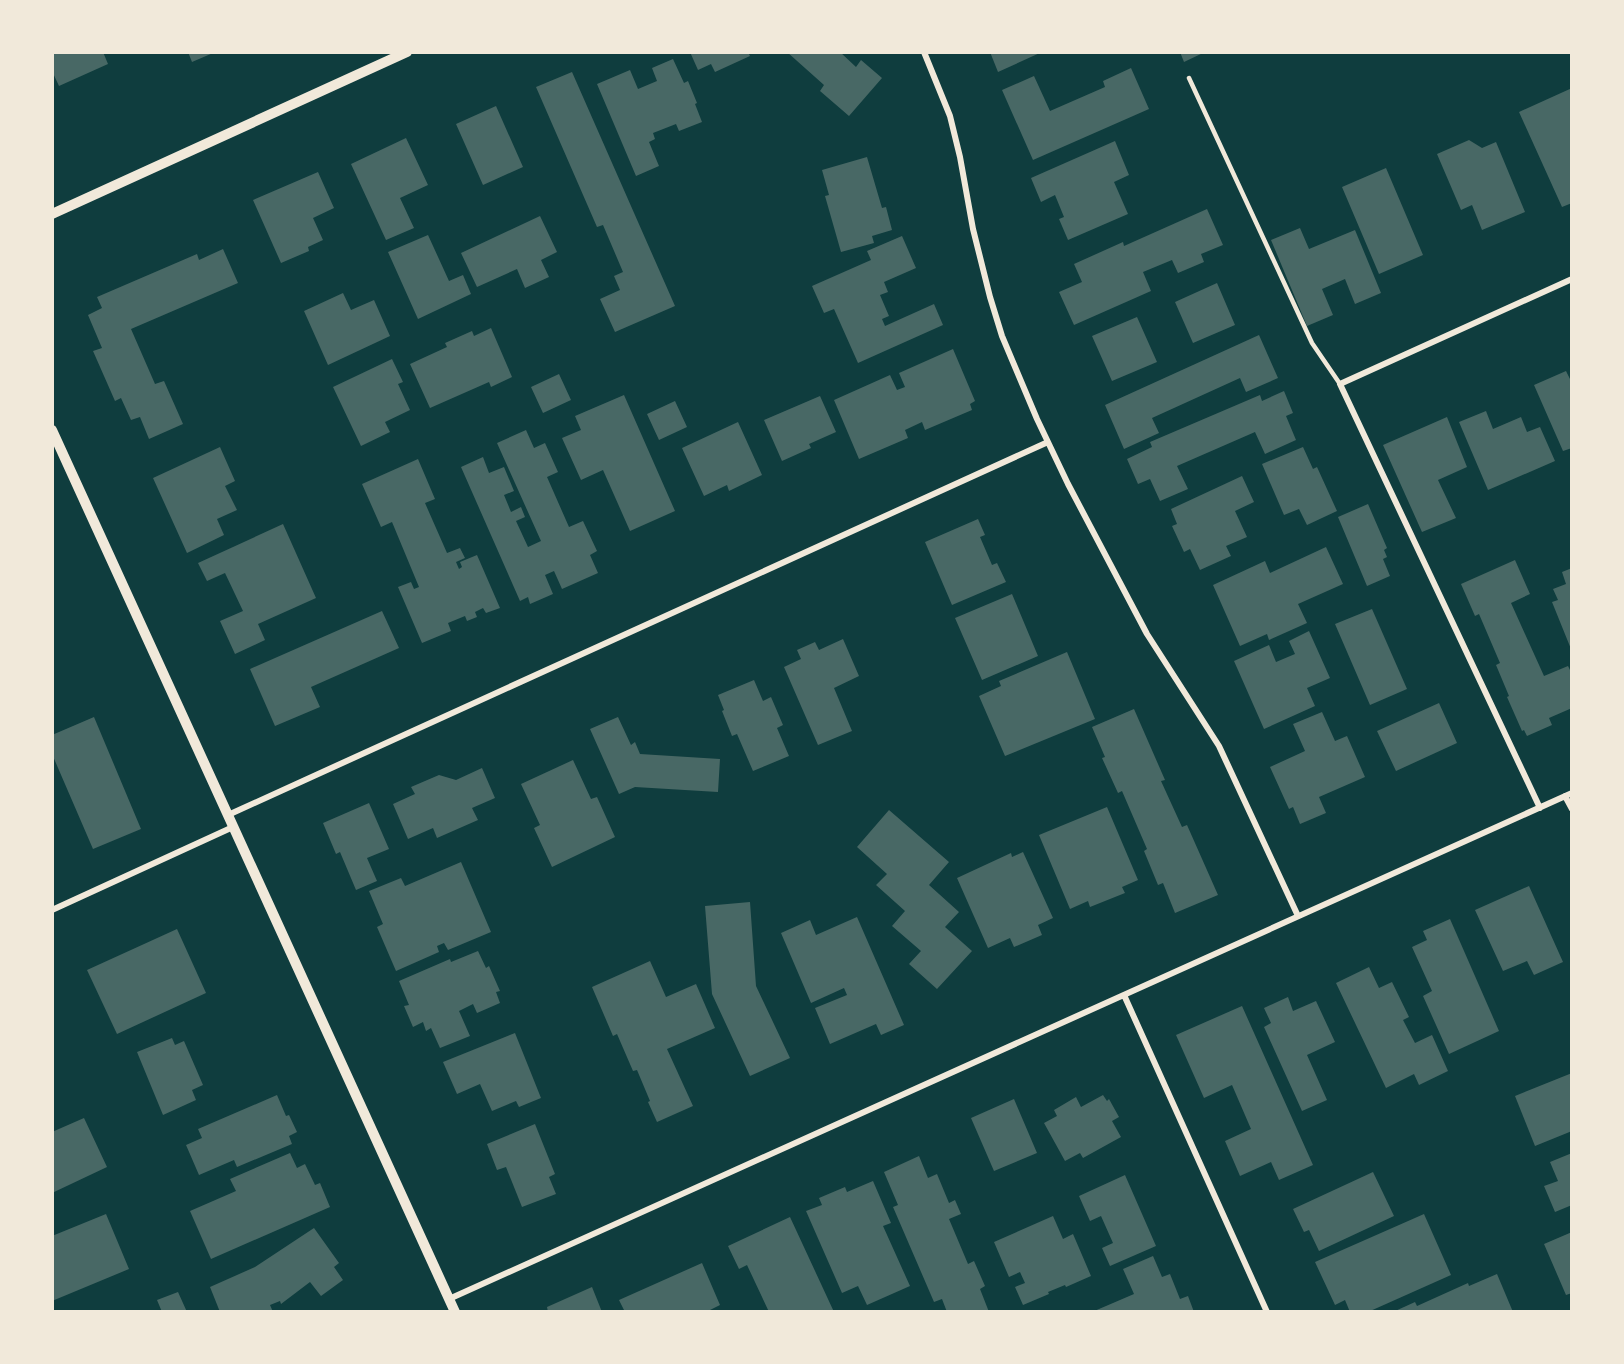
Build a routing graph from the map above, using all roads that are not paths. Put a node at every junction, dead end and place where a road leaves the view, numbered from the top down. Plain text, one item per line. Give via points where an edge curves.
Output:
1 (407, 52) edge
2 (924, 52) edge
3 (1190, 78) dead end
4 (52, 214) edge
5 (1572, 279) edge
6 (1340, 384) junction
7 (52, 430) edge
8 (1048, 442) junction
9 (1569, 795) edge
10 (1540, 808) junction
11 (1572, 809) edge
12 (228, 816) junction
13 (233, 826) junction
14 (52, 910) edge
15 (1298, 916) junction
16 (1124, 995) junction
17 (449, 1299) junction
18 (455, 1311) edge
19 (1267, 1311) edge

1 - 4 street
2 - 8 street via 950,116 972,228 1002,336
3 - 6 lane via 1312,343
5 - 6 street
6 - 10 street
7 - 12 street
8 - 12 street
8 - 15 street via 1147,634 1219,746
9 - 10 street
9 - 11 street
10 - 15 street
12 - 13 street
13 - 14 street
13 - 17 street
15 - 16 street
16 - 17 street
16 - 19 street
17 - 18 street

